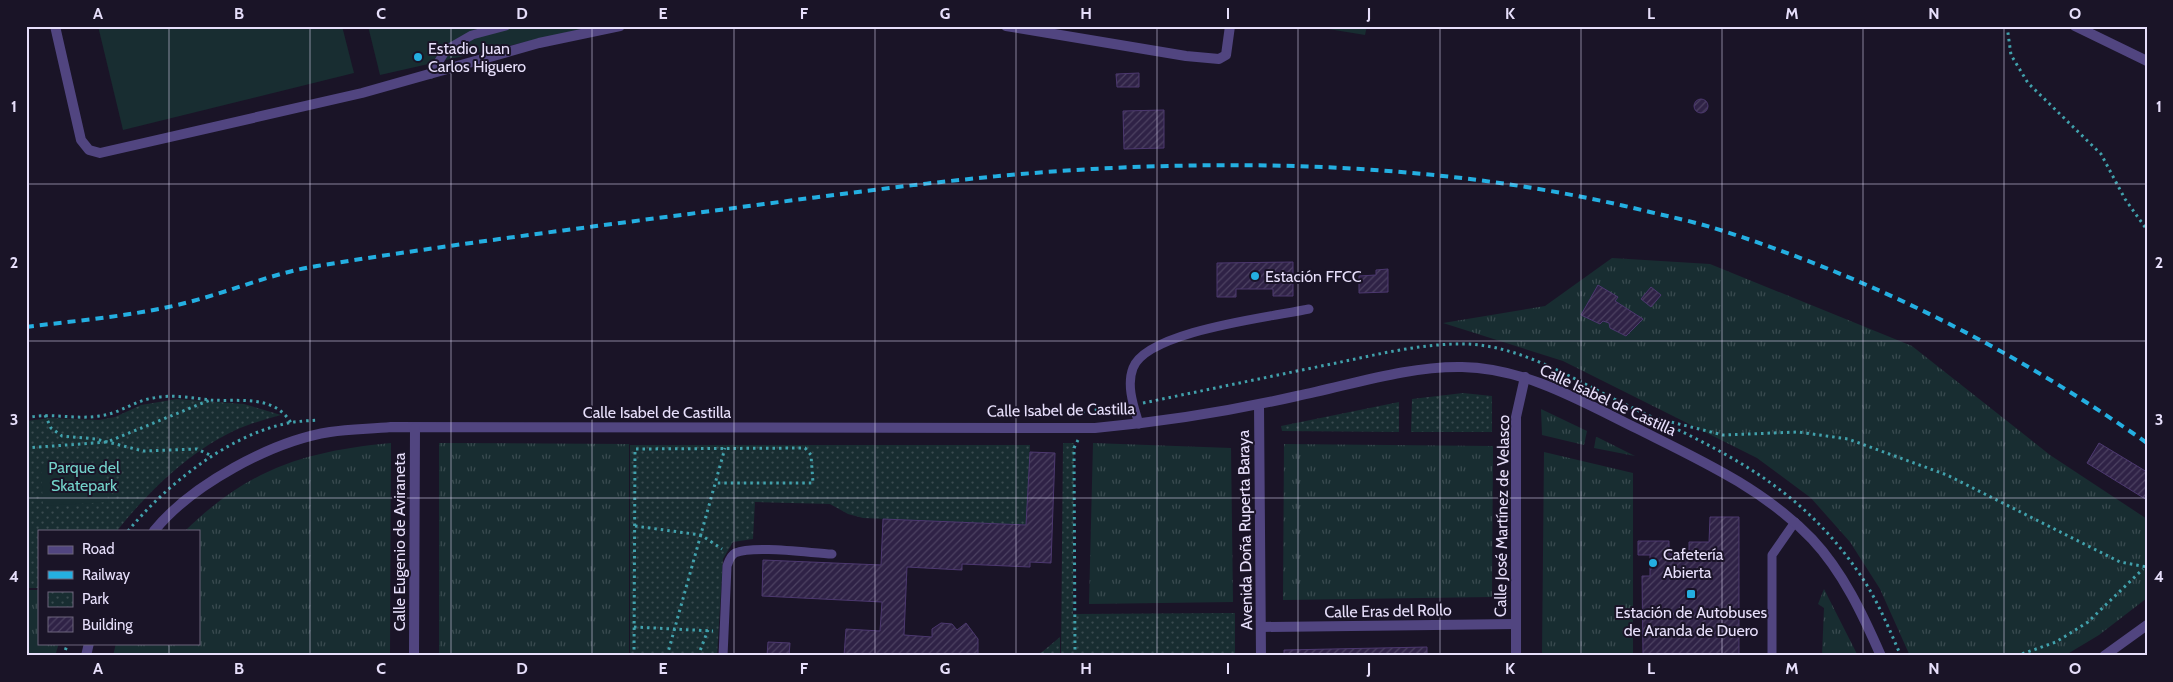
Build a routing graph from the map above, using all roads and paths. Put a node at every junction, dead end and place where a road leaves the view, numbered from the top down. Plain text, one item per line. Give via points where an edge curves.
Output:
1 (55, 26) edge
2 (506, 26) edge
3 (620, 26) edge
4 (1006, 26) edge
5 (1230, 26) edge
6 (2008, 26) edge
7 (2075, 26) edge
8 (2147, 62) edge
9 (430, 74) junction
10 (2147, 230) edge
11 (1309, 309) dead end
12 (1525, 377) junction
13 (210, 400) junction
14 (1259, 405) junction
15 (1094, 411) dead end
16 (45, 415) junction
17 (26, 418) edge
18 (1653, 418) dead end
19 (291, 423) dead end
20 (1139, 424) junction
21 (415, 428) junction
22 (1095, 428) junction
23 (107, 442) junction
24 (26, 448) edge
25 (725, 448) junction
26 (213, 457) dead end
27 (715, 484) junction
28 (1794, 522) junction
29 (635, 526) junction
30 (155, 530) edge
31 (700, 535) junction
32 (832, 554) dead end
33 (732, 556) junction
34 (2145, 568) edge
35 (1516, 624) junction
36 (2147, 625) edge
37 (634, 627) junction
38 (1261, 627) junction
39 (675, 628) junction
40 (708, 630) junction
41 (724, 632) junction
42 (68, 644) edge
43 (63, 656) edge
44 (414, 656) edge
45 (634, 656) edge
46 (667, 656) edge
47 (698, 656) edge
48 (723, 656) edge
49 (1075, 656) edge
50 (1261, 656) edge
51 (1516, 656) edge
52 (1772, 656) edge
53 (1881, 656) edge
54 (2016, 656) edge
55 (2104, 656) edge

1 - 9 street via 81,140 89,150 100,153 362,93
2 - 9 lane via 472,35 446,50
3 - 9 street via 539,43
4 - 5 street via 1219,59 1226,55
6 - 10 path via 2011,55 2028,83 2101,154
7 - 8 street
11 - 20 lane via 1190,333 1146,351 1133,367 1130,381
12 - 14 street, Calle Isabel de Castilla via 1490,368 1439,368 1402,373
12 - 28 street, Calle Isabel de Castilla via 1567,394 1716,468 1757,493
12 - 35 street, Calle José Martínez de Velasco via 1516,417
13 - 16 path via 160,397 100,416
13 - 19 path via 263,402 286,413
13 - 23 path
14 - 20 street, Calle Isabel de Castilla
14 - 38 street, Avenida Doña Ruperta Baraya
15 - 22 path
16 - 17 path
16 - 23 path via 51,428 62,436
18 - 34 path via 1724,435 1798,432 1848,439 1947,475 2120,562
20 - 22 street, Calle Isabel de Castilla
21 - 22 street, Calle Isabel de Castilla
21 - 30 street, Calle Isabel de Castilla via 329,432 264,451 214,478 165,517
21 - 44 street, Calle Eugenio de Aviraneta
22 - 49 path via 1095,435 1076,441 1074,448
23 - 24 path
23 - 26 path via 144,451 197,449
25 - 27 path
25 - 27 path via 805,448 811,455 814,483
25 - 29 path via 635,449
27 - 31 path
28 - 52 lane via 1772,554
28 - 53 street, Calle Isabel de Castilla via 1814,541 1846,586
29 - 31 path
29 - 37 path
31 - 33 path
31 - 39 path
32 - 33 lane via 749,550
33 - 41 lane via 727,566
34 - 54 path via 2088,622 2056,642
35 - 38 street, Calle Eras del Rollo
35 - 51 street, Calle José Martínez de Velasco
36 - 55 street
37 - 39 path
37 - 45 path
38 - 50 street, Avenida Doña Ruperta Baraya
39 - 40 path
39 - 46 path
40 - 41 path
40 - 47 path
41 - 48 lane
42 - 43 path

